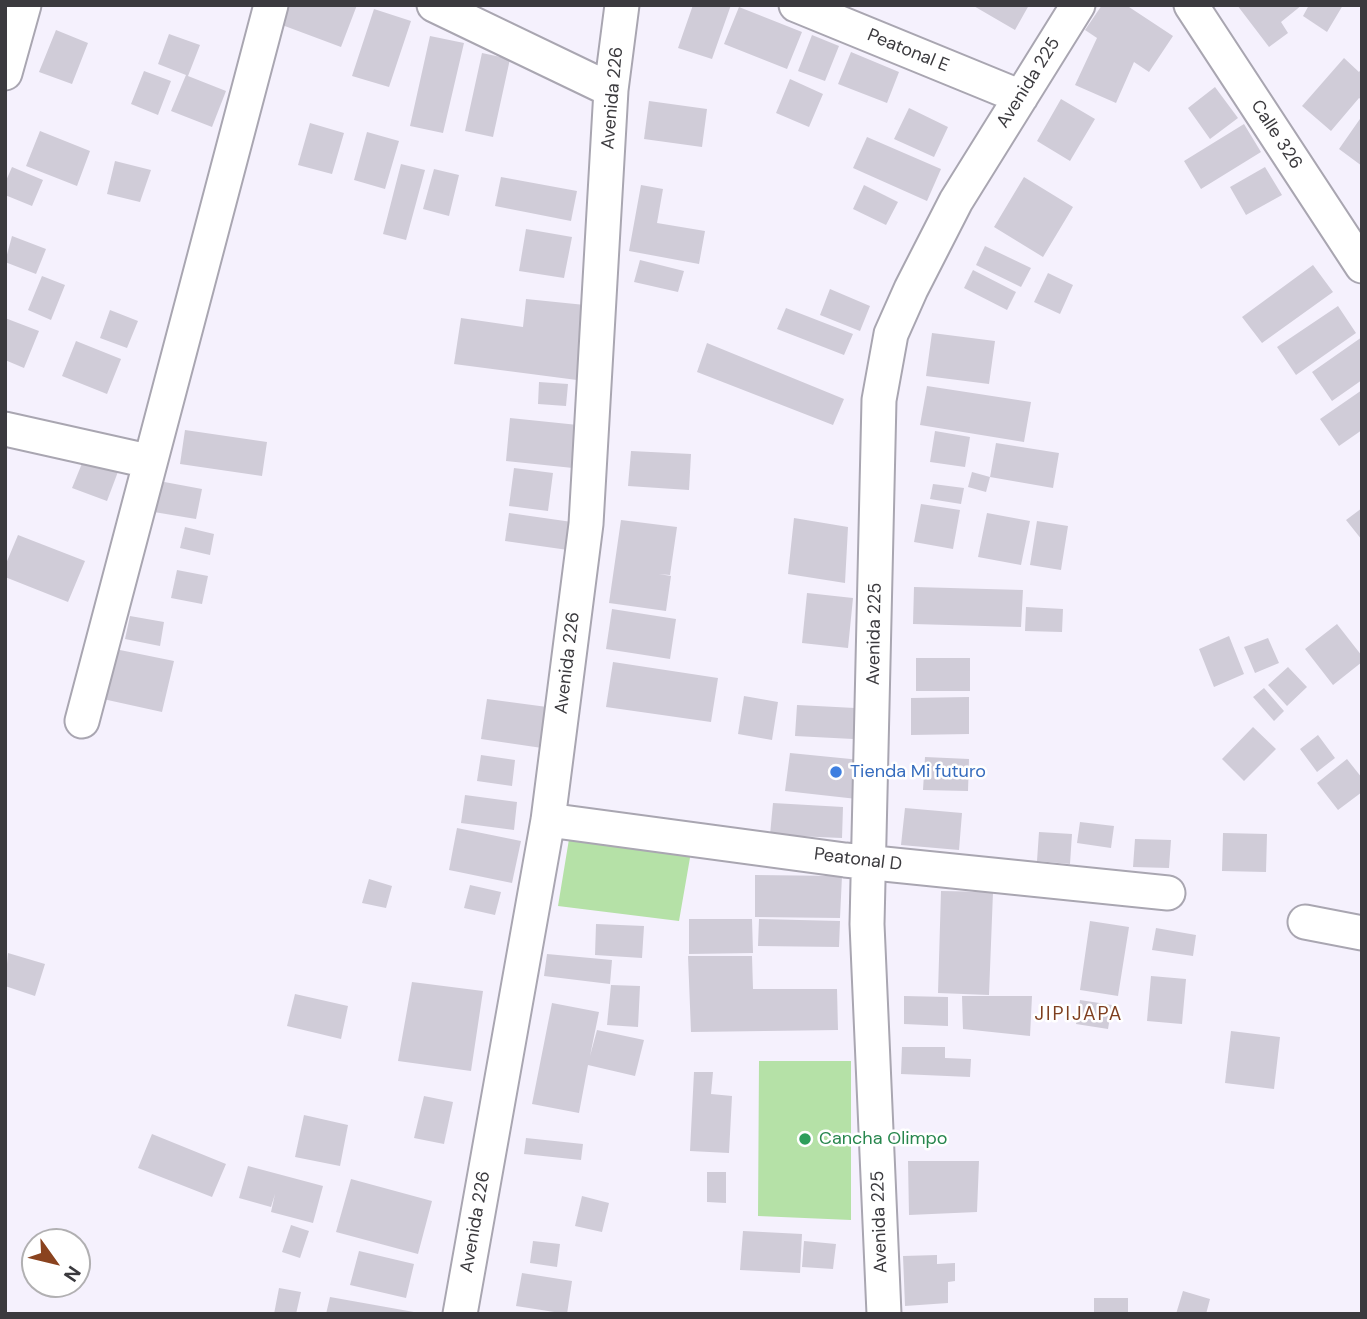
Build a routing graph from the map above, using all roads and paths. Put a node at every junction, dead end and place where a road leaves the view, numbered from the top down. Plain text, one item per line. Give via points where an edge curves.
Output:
1 (24, 5) edge
2 (271, 5) edge
3 (434, 5) edge
4 (622, 5) edge
5 (796, 5) edge
6 (1078, 5) edge
7 (1191, 5) edge
8 (7, 56) edge
9 (611, 90) junction
10 (1021, 97) junction
11 (1362, 266) edge
12 (5, 429) edge
13 (148, 461) junction
14 (82, 721) dead end
15 (548, 820) junction
16 (868, 862) junction
17 (1168, 893) dead end
18 (1305, 922) dead end
19 (1362, 933) edge
20 (460, 1314) edge
21 (884, 1314) edge

1 - 8 street
2 - 13 street
3 - 9 street
4 - 9 street, Avenida 226
5 - 10 street, Peatonal E
6 - 10 street, Avenida 225
7 - 11 street, Calle 326
9 - 15 street, Avenida 226 via 586,524
10 - 16 street, Avenida 225 via 956,201 891,334 879,400
12 - 13 street
13 - 14 street
15 - 16 street, Peatonal D
15 - 20 street, Avenida 226
16 - 17 street, Peatonal D
16 - 21 street, Avenida 225
18 - 19 street

